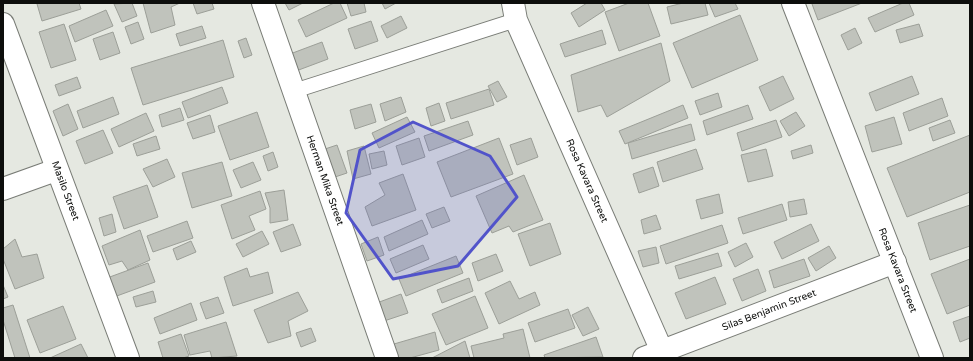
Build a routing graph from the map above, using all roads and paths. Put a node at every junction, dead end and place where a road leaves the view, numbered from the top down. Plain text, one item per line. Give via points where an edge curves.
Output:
1 (263, 3) edge
2 (793, 3) edge
3 (515, 11) edge
4 (3, 24) edge
5 (294, 91) junction
6 (56, 170) junction
7 (3, 189) edge
8 (895, 262) junction
9 (657, 356) edge
10 (128, 358) edge
11 (387, 358) edge
12 (932, 358) edge

1 - 5 street, Herman Mika Street
2 - 8 street, Rosa Kavara Street
3 - 5 lane
3 - 9 street, Rosa Kavara Street
4 - 6 street, Masilo Street
5 - 11 street, Herman Mika Street
6 - 7 street
6 - 10 street, Masilo Street
8 - 9 street, Silas Benjamin Street
8 - 12 street, Rosa Kavara Street

